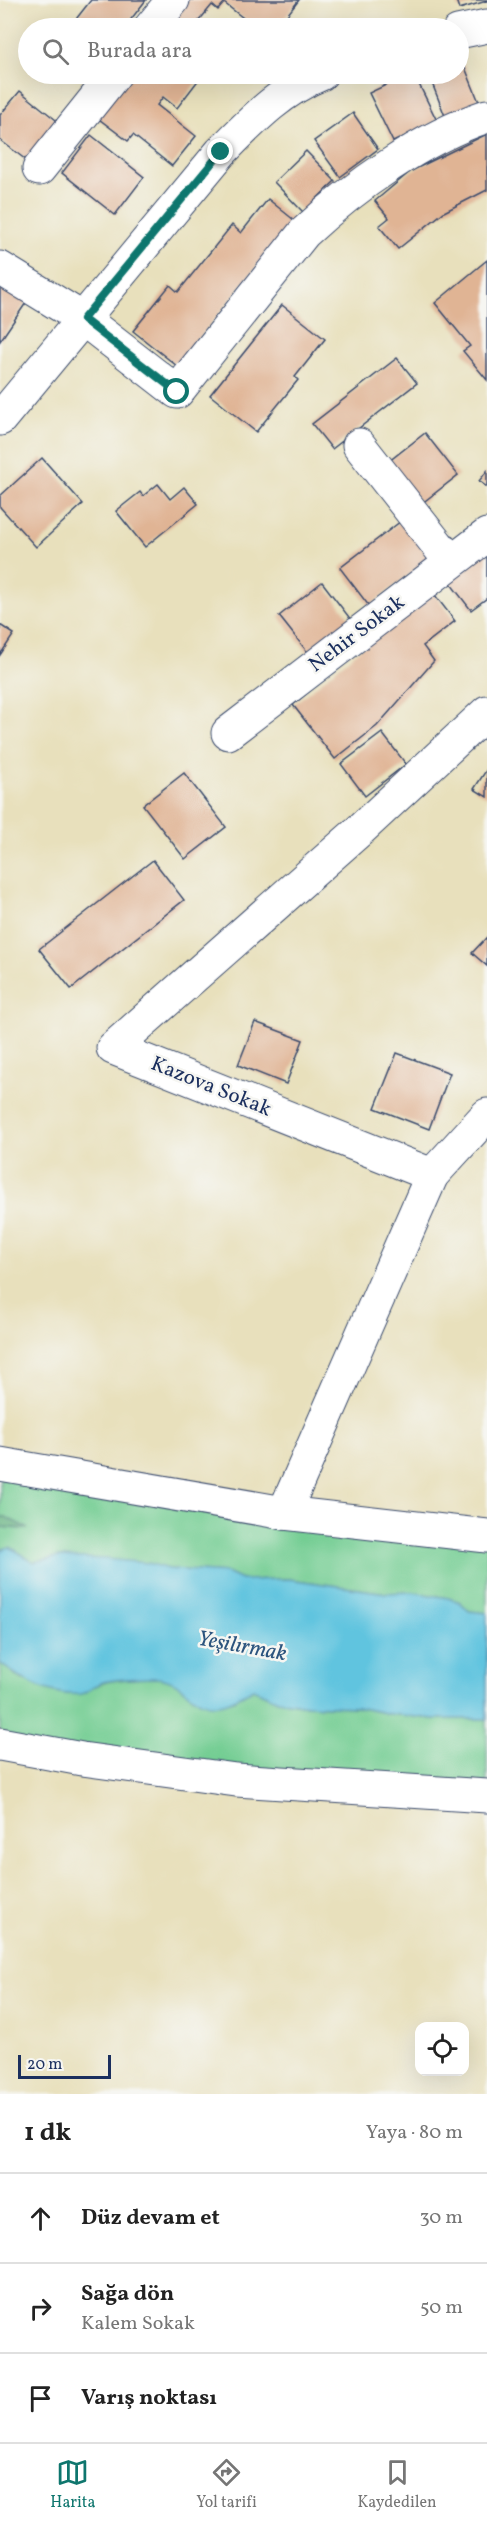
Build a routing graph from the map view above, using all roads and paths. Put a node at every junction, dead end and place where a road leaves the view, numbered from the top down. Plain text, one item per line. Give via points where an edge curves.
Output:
1 (173, 0) edge
2 (158, 18) edge
3 (487, 26) edge
4 (469, 30) edge
5 (107, 84) edge
6 (302, 84) edge
7 (487, 116) edge
8 (39, 169) dead end
9 (0, 268) edge
10 (83, 319) junction
11 (0, 419) edge
12 (359, 445) dead end
13 (487, 535) edge
14 (451, 562) junction
15 (487, 712) edge
16 (228, 733) dead end
17 (487, 1115) edge
18 (432, 1174) junction
19 (0, 1464) edge
20 (284, 1513) junction
21 (487, 1536) edge
22 (0, 1744) edge
23 (487, 1796) edge

1 - 2 street
3 - 4 street
5 - 8 street
6 - 10 street via 254,118 221,152
7 - 10 street via 398,160 324,215 304,233 177,392
9 - 10 street
10 - 11 street
12 - 14 street
13 - 14 street, Nehir Sokak
14 - 16 street, Nehir Sokak
15 - 18 street, Kazova Sokak via 113,1048
17 - 18 street
18 - 20 street
19 - 20 street
20 - 21 street
22 - 23 street via 236,1780

